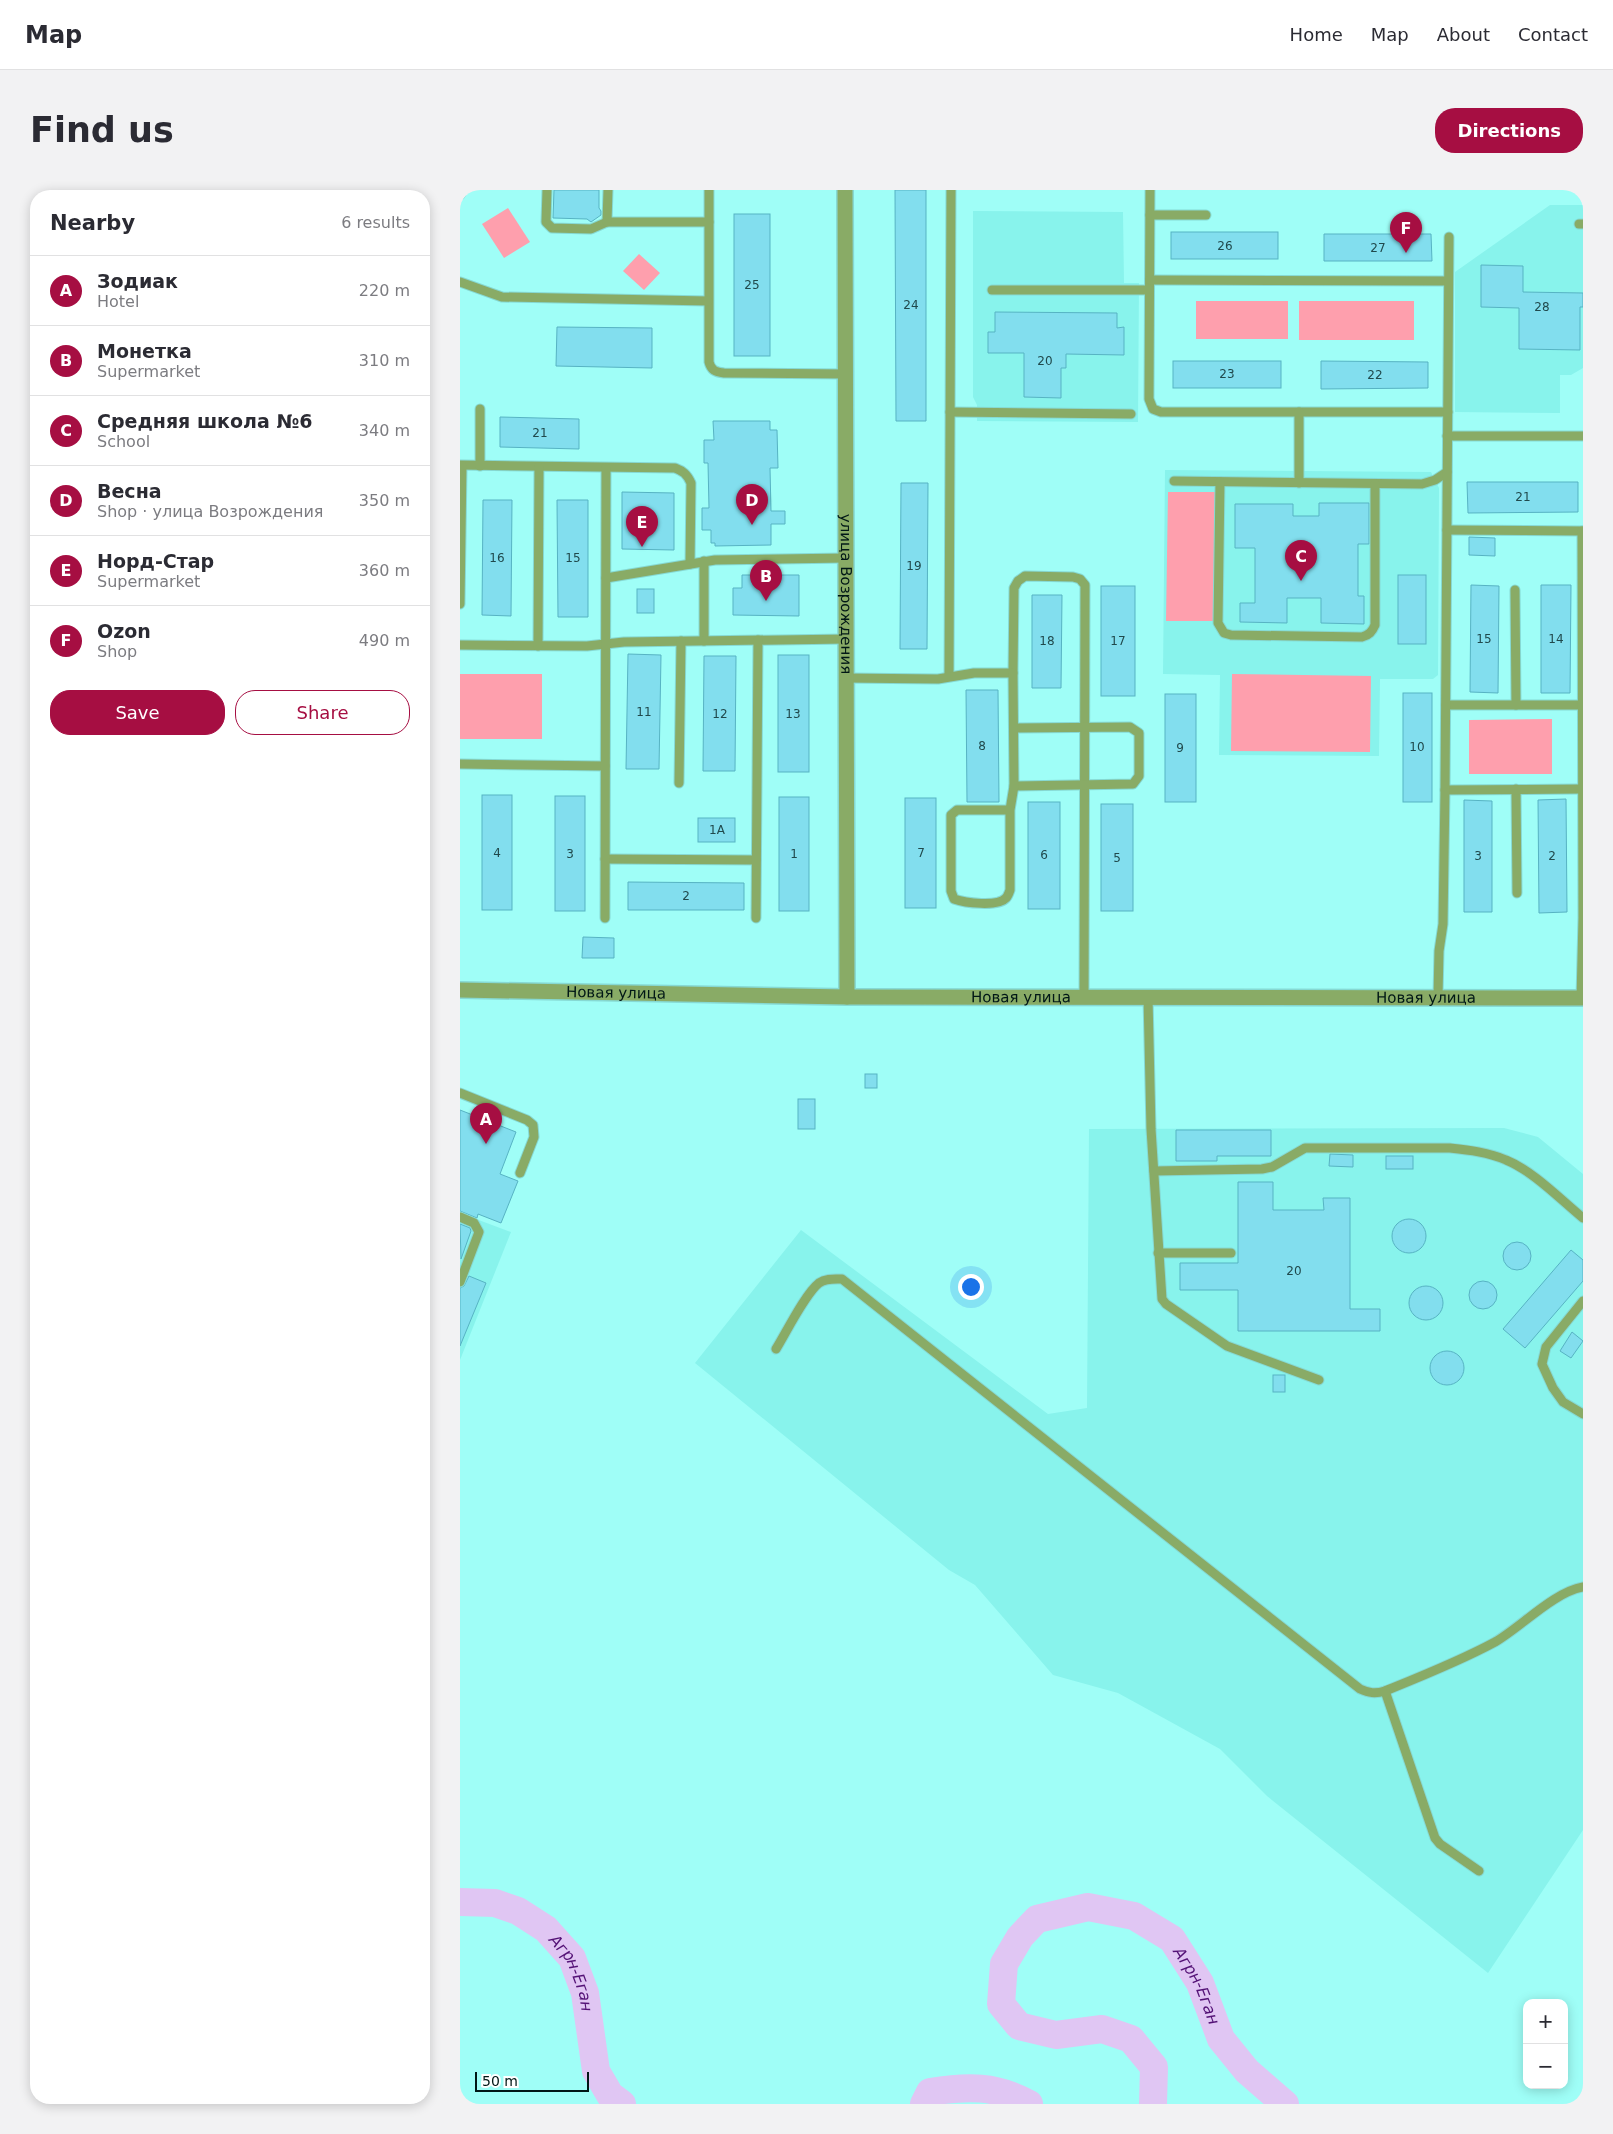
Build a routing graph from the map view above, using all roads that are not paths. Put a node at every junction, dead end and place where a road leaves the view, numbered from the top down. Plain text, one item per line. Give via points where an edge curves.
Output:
1 (463, 190) edge
2 (547, 190) edge
3 (608, 190) edge
4 (709, 190) edge
5 (845, 190) edge
6 (951, 190) edge
7 (1150, 190) edge
8 (460, 195) edge
9 (1150, 215) junction
10 (1206, 215) dead end
11 (607, 222) junction
12 (709, 222) junction
13 (1448, 237) dead end
14 (1150, 280) junction
15 (1448, 281) junction
16 (460, 282) edge
17 (992, 290) dead end
18 (1150, 290) junction
19 (708, 301) junction
20 (846, 374) junction
21 (480, 409) dead end
22 (950, 412) junction
23 (1299, 412) junction
24 (1448, 412) junction
25 (1131, 414) dead end
26 (1447, 436) junction
27 (1583, 436) edge
28 (461, 466) edge
29 (480, 466) junction
30 (539, 466) junction
31 (606, 468) junction
32 (1447, 472) junction
33 (1174, 482) dead end
34 (1220, 482) junction
35 (1299, 483) junction
36 (1375, 484) junction
37 (1447, 530) junction
38 (1582, 531) edge
39 (846, 558) junction
40 (704, 561) junction
41 (690, 564) junction
42 (606, 578) junction
43 (1515, 590) dead end
44 (460, 604) edge
45 (846, 639) junction
46 (681, 640) junction
47 (704, 640) junction
48 (758, 640) junction
49 (606, 644) junction
50 (460, 645) edge
51 (538, 646) junction
52 (1013, 673) junction
53 (949, 676) junction
54 (846, 678) junction
55 (1446, 705) junction
56 (1516, 705) junction
57 (1582, 705) junction
58 (1086, 727) junction
59 (1014, 728) junction
60 (460, 764) edge
61 (606, 766) junction
62 (679, 783) dead end
63 (1084, 785) junction
64 (1014, 786) junction
65 (1581, 789) junction
66 (1445, 790) junction
67 (1516, 790) junction
68 (1010, 810) junction
69 (605, 859) junction
70 (756, 860) junction
71 (1517, 893) dead end
72 (605, 918) dead end
73 (756, 918) dead end
74 (1583, 918) edge
75 (460, 990) edge
76 (1438, 996) junction
77 (847, 997) junction
78 (1084, 997) junction
79 (1148, 997) junction
80 (1582, 998) edge
81 (460, 1092) edge
82 (1154, 1171) junction
83 (520, 1173) dead end
84 (460, 1217) edge
85 (1583, 1218) edge
86 (1158, 1253) junction
87 (1231, 1253) dead end
88 (460, 1282) edge
89 (1583, 1301) edge
90 (776, 1349) dead end
91 (1319, 1380) dead end
92 (1583, 1414) edge
93 (1583, 1587) edge
94 (1385, 1691) junction
95 (1479, 1872) dead end

1 - 8 lane
2 - 11 lane via 546,222 549,227 591,229
3 - 11 lane
4 - 12 lane
5 - 20 street, улица Возрождения
6 - 22 lane
7 - 9 lane
9 - 10 lane
9 - 14 lane
11 - 12 lane
12 - 19 lane
13 - 15 lane
14 - 15 lane
14 - 18 lane
15 - 24 lane
16 - 19 lane via 502,297
17 - 18 lane
18 - 23 lane via 1149,399 1153,409 1161,412
19 - 20 lane via 709,362 710,368 716,372
20 - 39 street, улица Возрождения
21 - 29 lane
22 - 25 lane
22 - 53 lane
23 - 24 lane
23 - 35 lane
24 - 26 lane
26 - 27 lane
26 - 32 lane
28 - 29 lane
28 - 44 lane
29 - 30 lane
30 - 31 lane
30 - 51 lane
31 - 41 lane via 675,468 688,476 691,483
31 - 42 lane
32 - 36 lane via 1422,484
32 - 37 lane
33 - 34 lane
34 - 35 lane
34 - 36 lane via 1218,623 1224,634 1362,637 1368,635 1375,625
35 - 36 lane
37 - 38 lane
37 - 55 lane
38 - 57 lane
39 - 40 lane
39 - 45 street, улица Возрождения
40 - 41 lane
40 - 47 lane
41 - 42 lane
42 - 49 lane
43 - 56 lane
45 - 48 lane
45 - 54 street, улица Возрождения
46 - 47 lane
46 - 49 lane
46 - 62 lane
47 - 48 lane
48 - 70 lane
49 - 51 lane
49 - 61 lane
50 - 51 lane
52 - 53 lane
52 - 58 lane via 1014,588 1018,581 1025,576 1080,579 1085,585
52 - 59 lane
53 - 54 lane via 938,679
54 - 77 street, улица Возрождения
55 - 56 lane
55 - 66 lane
56 - 57 lane
57 - 65 lane
58 - 59 lane
58 - 63 lane
58 - 63 lane via 1130,727 1139,733 1140,776 1133,784
59 - 64 lane
60 - 61 lane
61 - 69 lane
63 - 64 lane
63 - 78 lane
64 - 68 lane
65 - 67 lane
65 - 74 lane
66 - 67 lane
66 - 76 lane via 1443,924
67 - 71 lane
68 - 68 lane via 1010,890 1006,898 998,902 965,903 954,899 951,891 951,814 957,810
69 - 70 lane
69 - 72 lane
70 - 73 lane
74 - 80 lane
75 - 77 street, Новая улица
76 - 79 street, Новая улица
76 - 80 street, Новая улица
77 - 78 street, Новая улица
78 - 79 street, Новая улица
79 - 82 lane
81 - 83 lane via 533,1125 534,1137
82 - 85 lane via 1262,1169 1272,1167 1305,1148 1472,1150 1507,1160 1524,1170
82 - 86 lane
84 - 88 lane via 474,1223 479,1232
86 - 87 lane
86 - 91 lane via 1160,1292 1166,1304 1226,1346
89 - 92 lane via 1546,1347 1542,1364 1563,1402
90 - 94 lane via 820,1283 842,1279 1360,1689 1376,1694
93 - 94 lane via 1562,1596 1497,1641
94 - 95 lane via 1435,1838

